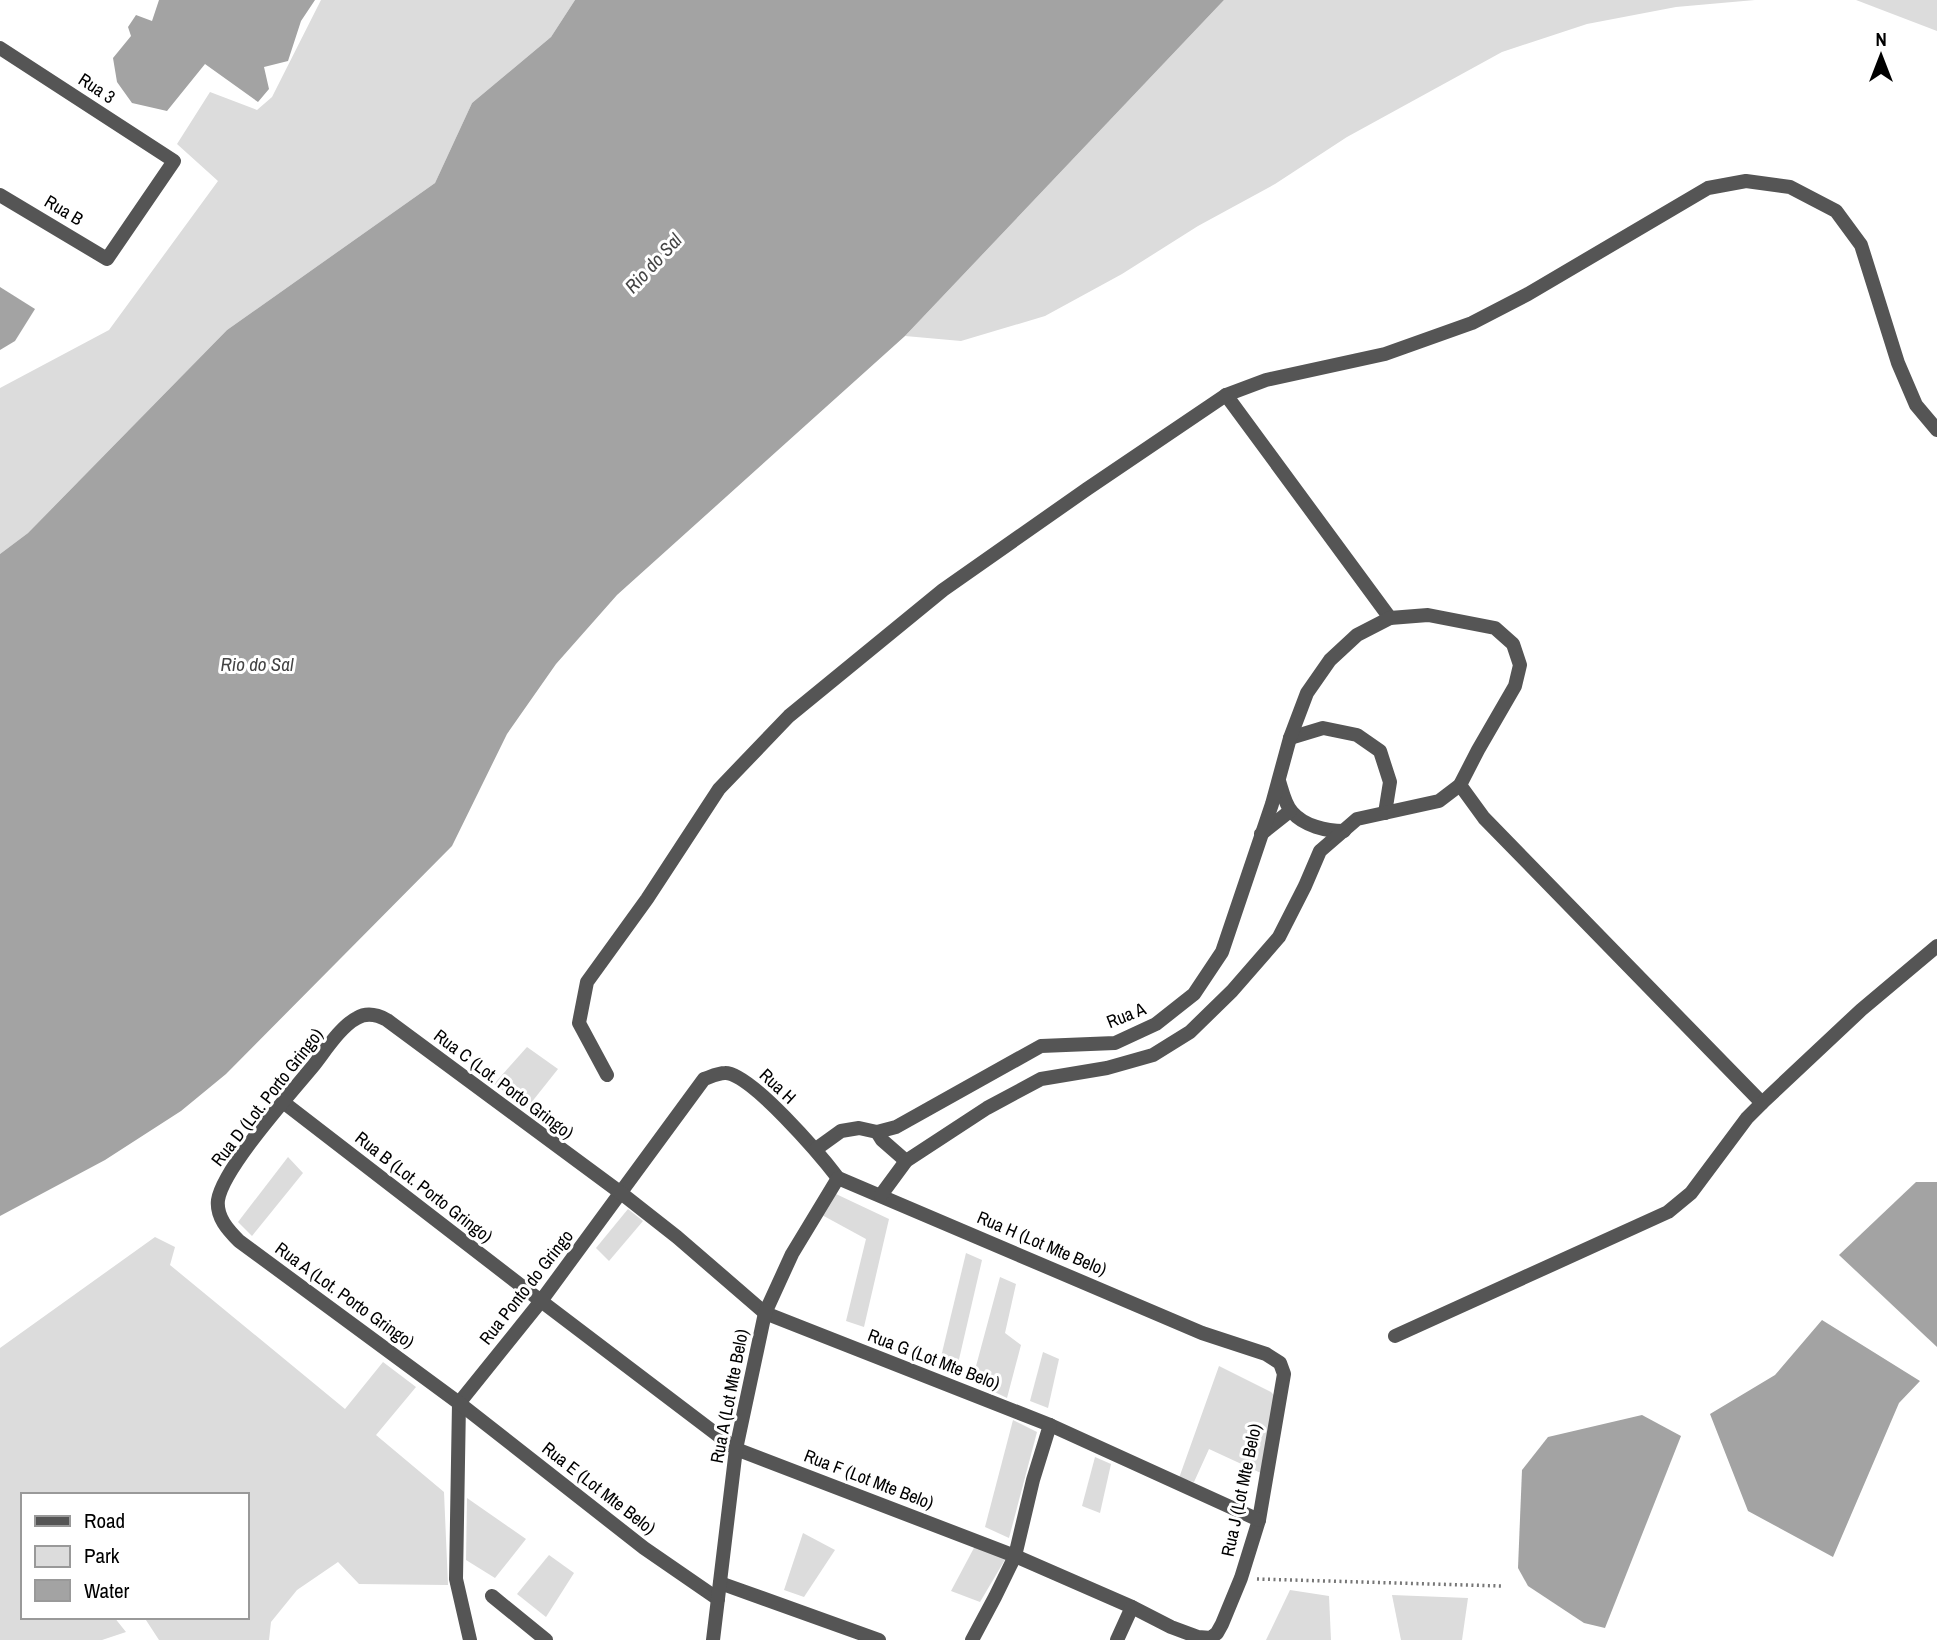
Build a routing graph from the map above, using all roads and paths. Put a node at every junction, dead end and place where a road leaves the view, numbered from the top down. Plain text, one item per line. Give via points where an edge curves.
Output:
1 (0, 48) edge
2 (0, 195) edge
3 (107, 259) joint
4 (1226, 395) junction
5 (1937, 430) edge
6 (1390, 618) junction
7 (1290, 738) junction
8 (1279, 781) junction
9 (1460, 785) junction
10 (1290, 811) junction
11 (1385, 813) junction
12 (1311, 826) junction
13 (1344, 831) junction
14 (1261, 835) junction
15 (1320, 851) junction
16 (1937, 946) edge
17 (361, 1016) joint
18 (607, 1075) dead end
19 (704, 1079) joint
20 (283, 1102) junction
21 (1762, 1103) junction
22 (877, 1132) junction
23 (816, 1149) junction
24 (906, 1161) junction
25 (838, 1178) junction
26 (621, 1193) junction
27 (881, 1195) junction
28 (218, 1210) joint
29 (541, 1301) junction
30 (765, 1313) junction
31 (1395, 1336) dead end
32 (1266, 1354) joint
33 (459, 1403) junction
34 (1050, 1425) junction
35 (736, 1449) junction
36 (1259, 1520) junction
37 (1015, 1556) junction
38 (1241, 1578) junction
39 (720, 1583) junction
40 (1501, 1586) dead end
41 (492, 1595) dead end
42 (718, 1599) junction
43 (1132, 1607) junction
44 (1171, 1627) junction
45 (1213, 1637) joint
46 (470, 1640) edge
47 (546, 1640) edge
48 (713, 1640) edge
49 (879, 1640) edge
50 (972, 1640) edge
51 (1117, 1640) edge
52 (1179, 1640) edge

1 - 3 street, Rua 3 via 174,161
2 - 3 street, Rua B
4 - 5 street via 1266,380 1385,354 1472,323 1708,188 1746,181 1790,187 1836,211 1861,245 1916,405
4 - 6 street
4 - 18 street via 943,590 789,716 719,789 587,982 579,1023
6 - 7 street, Rua A via 1357,635 1330,660 1307,693
6 - 9 street via 1428,615 1471,622 1496,628 1513,644 1520,666 1515,686
7 - 8 street, Rua A
7 - 11 street via 1323,728 1357,735 1380,751 1390,782
8 - 10 street
8 - 14 street, Rua A
9 - 11 street via 1438,801
9 - 21 street via 1484,818
10 - 12 street
10 - 14 street
11 - 13 street via 1357,819
12 - 13 street
12 - 15 street
13 - 15 street
14 - 22 street, Rua A via 1222,952 1194,994 1157,1024 1115,1043 1041,1046 896,1127
15 - 24 street via 1279,937 1190,1032 1153,1055 1041,1079
16 - 21 street
17 - 20 street, Rua D (Lot. Porto Gringo) via 344,1029
17 - 26 street, Rua C (Lot. Porto Gringo) via 387,1020
19 - 23 street, Rua H via 726,1073 747,1082
19 - 26 street, Rua Ponto do Gringo
20 - 28 street, Rua D (Lot. Porto Gringo) via 226,1180
20 - 29 street, Rua B (Lot. Porto Gringo)
21 - 31 street via 1691,1193 1668,1212
22 - 23 street, Rua A via 841,1131
22 - 24 street
23 - 25 street
24 - 27 street
25 - 27 street, Rua H (Lot Mte Belo)
25 - 30 street, Rua A (Lot Mte Belo) via 792,1254
26 - 29 street, Rua Ponto do Gringo
26 - 30 street, Rua G (Lot Mte Belo)
27 - 32 street, Rua H (Lot Mte Belo) via 1202,1333
28 - 33 street, Rua A (Lot. Porto Gringo) via 239,1241
29 - 33 street, Rua Ponto do Gringo
29 - 35 street, Rua F (Lot Mte Belo)
30 - 34 street, Rua G (Lot Mte Belo)
30 - 35 street, Rua A (Lot Mte Belo)
32 - 36 street, Rua J (Lot Mte Belo) via 1280,1363 1284,1379
33 - 42 street, Rua E (Lot Mte Belo) via 644,1548
33 - 46 street via 456,1579
34 - 36 street, Rua G (Lot Mte Belo)
34 - 37 street
35 - 37 street, Rua F (Lot Mte Belo)
35 - 39 street, Rua A (Lot Mte Belo)
36 - 38 street, Rua J (Lot Mte Belo)
37 - 43 street, Rua F (Lot Mte Belo)
37 - 50 street
38 - 40 path
38 - 45 street, Rua J (Lot Mte Belo)
39 - 42 street, Rua A (Lot Mte Belo)
39 - 49 street
41 - 47 street
42 - 48 street, Rua A (Lot Mte Belo)
43 - 44 street, Rua F (Lot Mte Belo)
43 - 51 street
44 - 45 street, Rua F (Lot Mte Belo)
44 - 52 street

